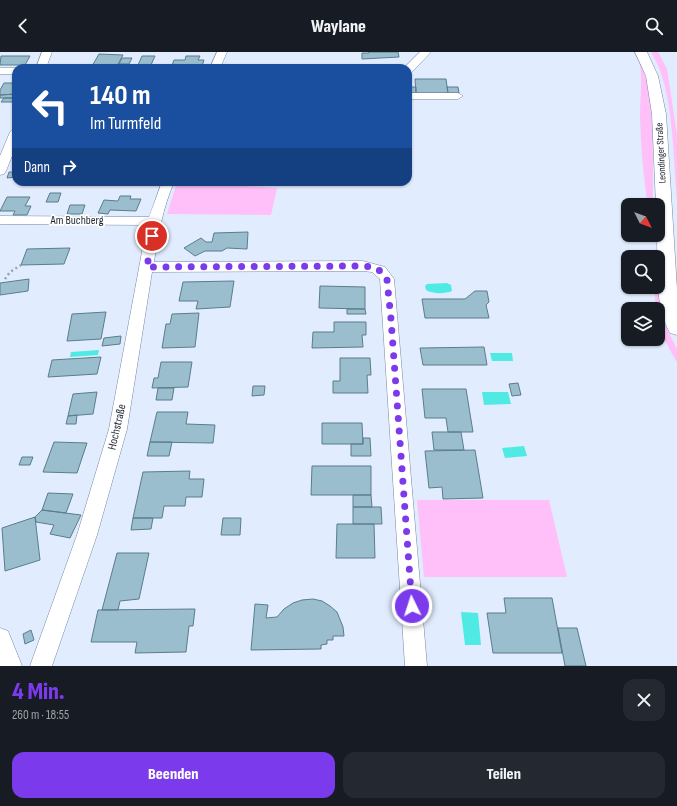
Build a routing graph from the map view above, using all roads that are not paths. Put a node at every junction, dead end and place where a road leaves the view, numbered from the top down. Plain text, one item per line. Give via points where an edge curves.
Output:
1 (47, 52) edge
2 (222, 52) edge
3 (426, 52) edge
4 (640, 52) edge
5 (42, 64) edge
6 (217, 64) edge
7 (412, 66) edge
8 (0, 71) edge
9 (12, 71) edge
10 (412, 96) edge
11 (458, 96) dead end
12 (12, 142) edge
13 (0, 171) edge
14 (166, 186) edge
15 (0, 220) edge
16 (154, 220) junction
17 (147, 267) junction
18 (677, 328) edge
19 (0, 639) edge
20 (11, 666) edge
21 (41, 666) edge
22 (416, 666) edge

1 - 5 street
2 - 6 street
3 - 7 street
4 - 18 street, Leondinger Straße via 652,76 658,114 668,292 671,313
8 - 9 street
10 - 11 street
12 - 13 street
14 - 16 street, Hochstraße
15 - 16 street, Am Buchberg
16 - 17 street, Hochstraße
17 - 21 street, Hochstraße via 118,429 87,535
17 - 22 street via 363,266 373,267 384,274 387,280 391,319
19 - 20 street

